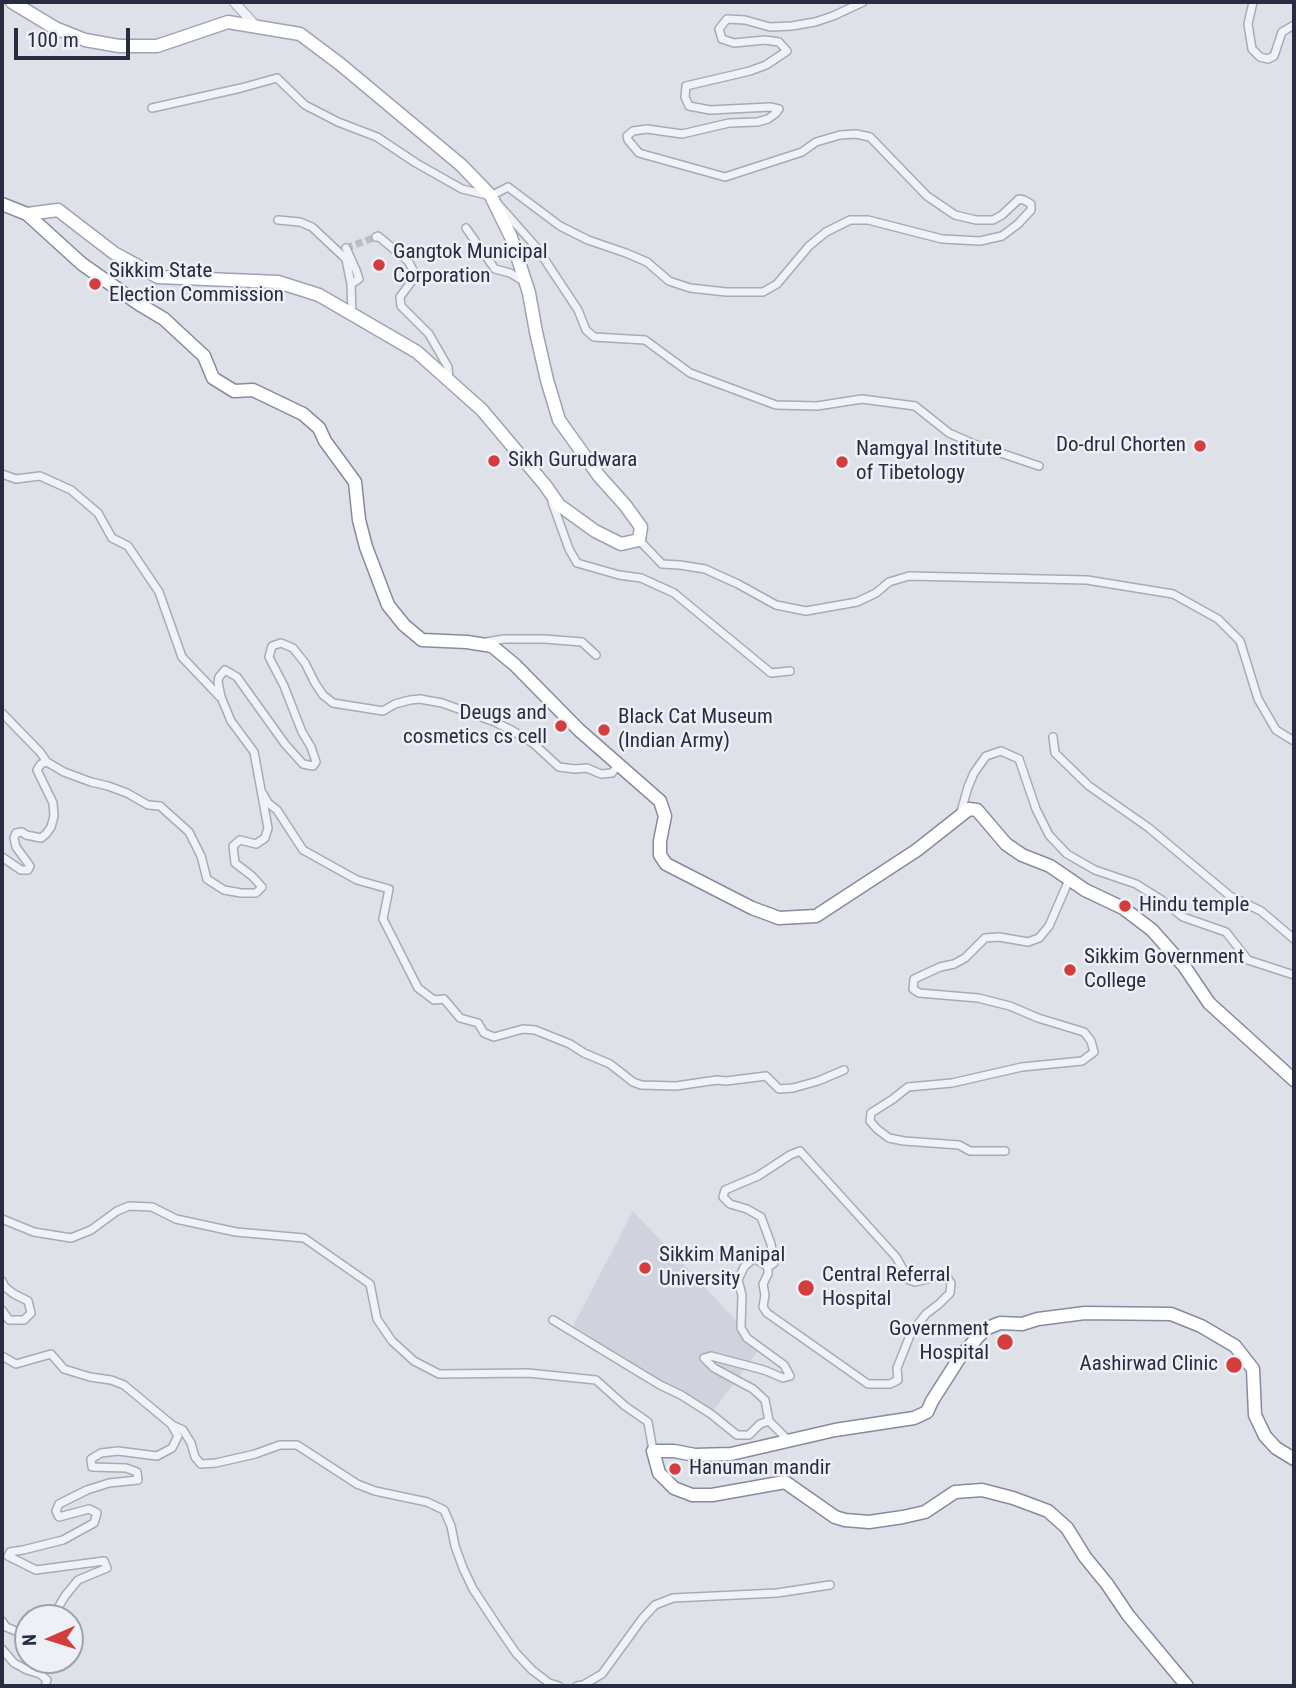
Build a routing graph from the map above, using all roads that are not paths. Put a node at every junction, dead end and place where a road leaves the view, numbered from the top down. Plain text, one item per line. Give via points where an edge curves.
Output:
1 (12, 2) edge
2 (234, 2) edge
3 (863, 2) edge
4 (1252, 2) edge
5 (1294, 25) edge
6 (256, 26) junction
7 (152, 108) dead end
8 (491, 196) junction
9 (2, 204) edge
10 (27, 214) junction
11 (278, 220) dead end
12 (466, 228) dead end
13 (376, 237) dead end
14 (346, 248) dead end
15 (526, 282) junction
16 (351, 284) junction
17 (352, 314) junction
18 (449, 381) junction
19 (1039, 466) dead end
20 (2, 474) edge
21 (545, 485) junction
22 (639, 540) junction
23 (475, 643) junction
24 (596, 655) dead end
25 (790, 671) dead end
26 (221, 698) junction
27 (2, 713) edge
28 (1052, 737) dead end
29 (1294, 741) edge
30 (47, 762) junction
31 (618, 765) junction
32 (261, 791) junction
33 (960, 815) junction
34 (2, 857) edge
35 (1069, 880) junction
36 (1294, 939) edge
37 (1294, 975) edge
38 (844, 1070) dead end
39 (1294, 1080) edge
40 (1005, 1152) dead end
41 (2, 1219) edge
42 (768, 1267) junction
43 (2, 1281) edge
44 (2, 1310) edge
45 (553, 1320) dead end
46 (2, 1356) edge
47 (769, 1421) junction
48 (172, 1424) junction
49 (789, 1441) junction
50 (653, 1451) junction
51 (1294, 1459) edge
52 (830, 1586) dead end
53 (60, 1604) edge
54 (2, 1648) edge
55 (45, 1686) edge
56 (559, 1686) edge
57 (577, 1686) edge
58 (1187, 1686) edge

1 - 6 main road via 55,28 119,46 157,46 228,22
2 - 6 street
3 - 8 street via 834,16 792,26 727,19 719,29 722,39 779,42 787,51 750,71 686,86 689,106 779,110 757,122 682,134 633,131 628,141 639,153 724,177 773,163 840,135 870,137 927,196 955,215 993,220 1019,199 1031,204 1031,210 1002,236 980,241 942,239 868,219 850,220 809,246 777,284 763,292 726,292 669,281 647,262 560,226 508,187
4 - 5 street via 1248,24 1252,48 1260,57 1274,56 1282,32
6 - 8 main road via 300,34 461,165
7 - 8 street via 277,78 304,106 377,136 462,189
8 - 15 main road
8 - 19 street via 537,248 594,337 645,340 690,373 775,405 817,406 862,399 915,405 949,433
9 - 10 main road
10 - 17 main road via 58,210 114,253 158,277 278,282 319,295
10 - 23 main road via 82,264 175,328 204,356 213,378 234,391 253,390 303,414 319,428 355,482 366,547 388,605 422,640
11 - 16 street via 312,227 346,259
12 - 15 street via 495,269
13 - 18 street via 408,261 414,272 400,298 401,306 429,334 448,367
14 - 16 street via 359,279
15 - 22 main road via 559,420 641,527
16 - 17 street
17 - 18 main road via 417,352
18 - 21 main road via 482,410
20 - 26 street via 16,479 40,476 71,490 98,513 112,538 128,546 159,592 182,657
21 - 22 main road via 559,505 596,530 621,544
21 - 25 street via 577,563 641,578 674,593 771,673
22 - 29 street via 662,564 705,569 776,605 806,611 857,602 889,582 909,576 1087,580 1173,594 1218,619 1240,641 1258,699 1276,730
23 - 24 street via 504,639 582,642
23 - 31 main road via 492,646 515,665
26 - 31 street via 218,682 225,670 237,677 303,764 313,766 311,747 269,657 272,646 281,643 293,648 323,695 333,702 383,711 410,700 442,703 513,731 559,767 587,768 601,774 611,773
26 - 32 street via 254,752
27 - 30 street
28 - 36 street via 1055,752 1090,786 1230,896 1261,911
30 - 32 street via 160,806 189,832 207,879 224,890 241,893 256,893 262,887 235,863 233,846 240,840 256,844 265,838 268,828
30 - 34 street via 37,770 53,803 51,827 41,838 22,832 13,838 30,866 28,870
31 - 33 main road via 660,801 665,816 660,855 666,864 779,918 816,916 917,850
32 - 38 street via 303,850 357,880 389,889 383,919 418,988 434,1000 444,999 460,1018 478,1023 484,1033 494,1037 535,1030 610,1064 641,1085 676,1086 766,1076 779,1089 793,1088
33 - 35 main road via 977,810 1006,844
33 - 37 street via 974,773 986,757 1001,751 1019,759 1049,835 1067,854 1095,870 1136,884 1183,917 1226,932 1248,960
35 - 39 main road via 1123,908 1152,930 1209,1003
35 - 40 street via 1039,938 1028,942 985,939 965,958 914,979 913,989 1010,1006 1084,1032 1094,1052 1082,1061 908,1087 871,1113 870,1121 889,1138
41 - 50 street via 34,1232 71,1238 91,1230 117,1210 152,1207 176,1219 224,1229 304,1238 370,1284 377,1319 414,1362 439,1374 527,1373 596,1380 648,1422
42 - 42 street via 763,1283 767,1313 868,1384 898,1380 897,1368 911,1334 950,1293 951,1283 945,1275 909,1280 896,1257 800,1151 725,1190 723,1197 761,1217 774,1263
42 - 47 street via 754,1258 738,1280 741,1328 790,1376 704,1358 765,1400
43 - 44 street via 28,1301 31,1313 24,1320 9,1320
45 - 47 street via 681,1395 737,1436 748,1435
46 - 48 street via 16,1364 51,1354 64,1369 124,1385
47 - 49 street
48 - 53 street via 178,1436 172,1448 157,1455 118,1451 91,1459 92,1467 126,1468 136,1472 138,1480 87,1490 60,1504 56,1511 59,1517 89,1509 97,1513 94,1523 63,1540 10,1552 8,1556 36,1570 104,1561 107,1568 78,1580
48 - 56 street via 183,1430 201,1464 280,1445 297,1446 357,1484 444,1510 473,1589 516,1653 532,1670
49 - 50 main road via 731,1454
49 - 51 main road via 927,1412 960,1357 985,1329 1000,1323 1022,1324 1085,1313 1171,1314 1235,1346 1253,1370 1255,1415 1265,1436
50 - 58 main road via 659,1473 674,1488 692,1495 785,1482 845,1520 903,1517 925,1512 955,1492 982,1490 1048,1511 1067,1528 1128,1615
52 - 57 street via 673,1598 655,1605 603,1674
54 - 55 street via 14,1663 47,1680

